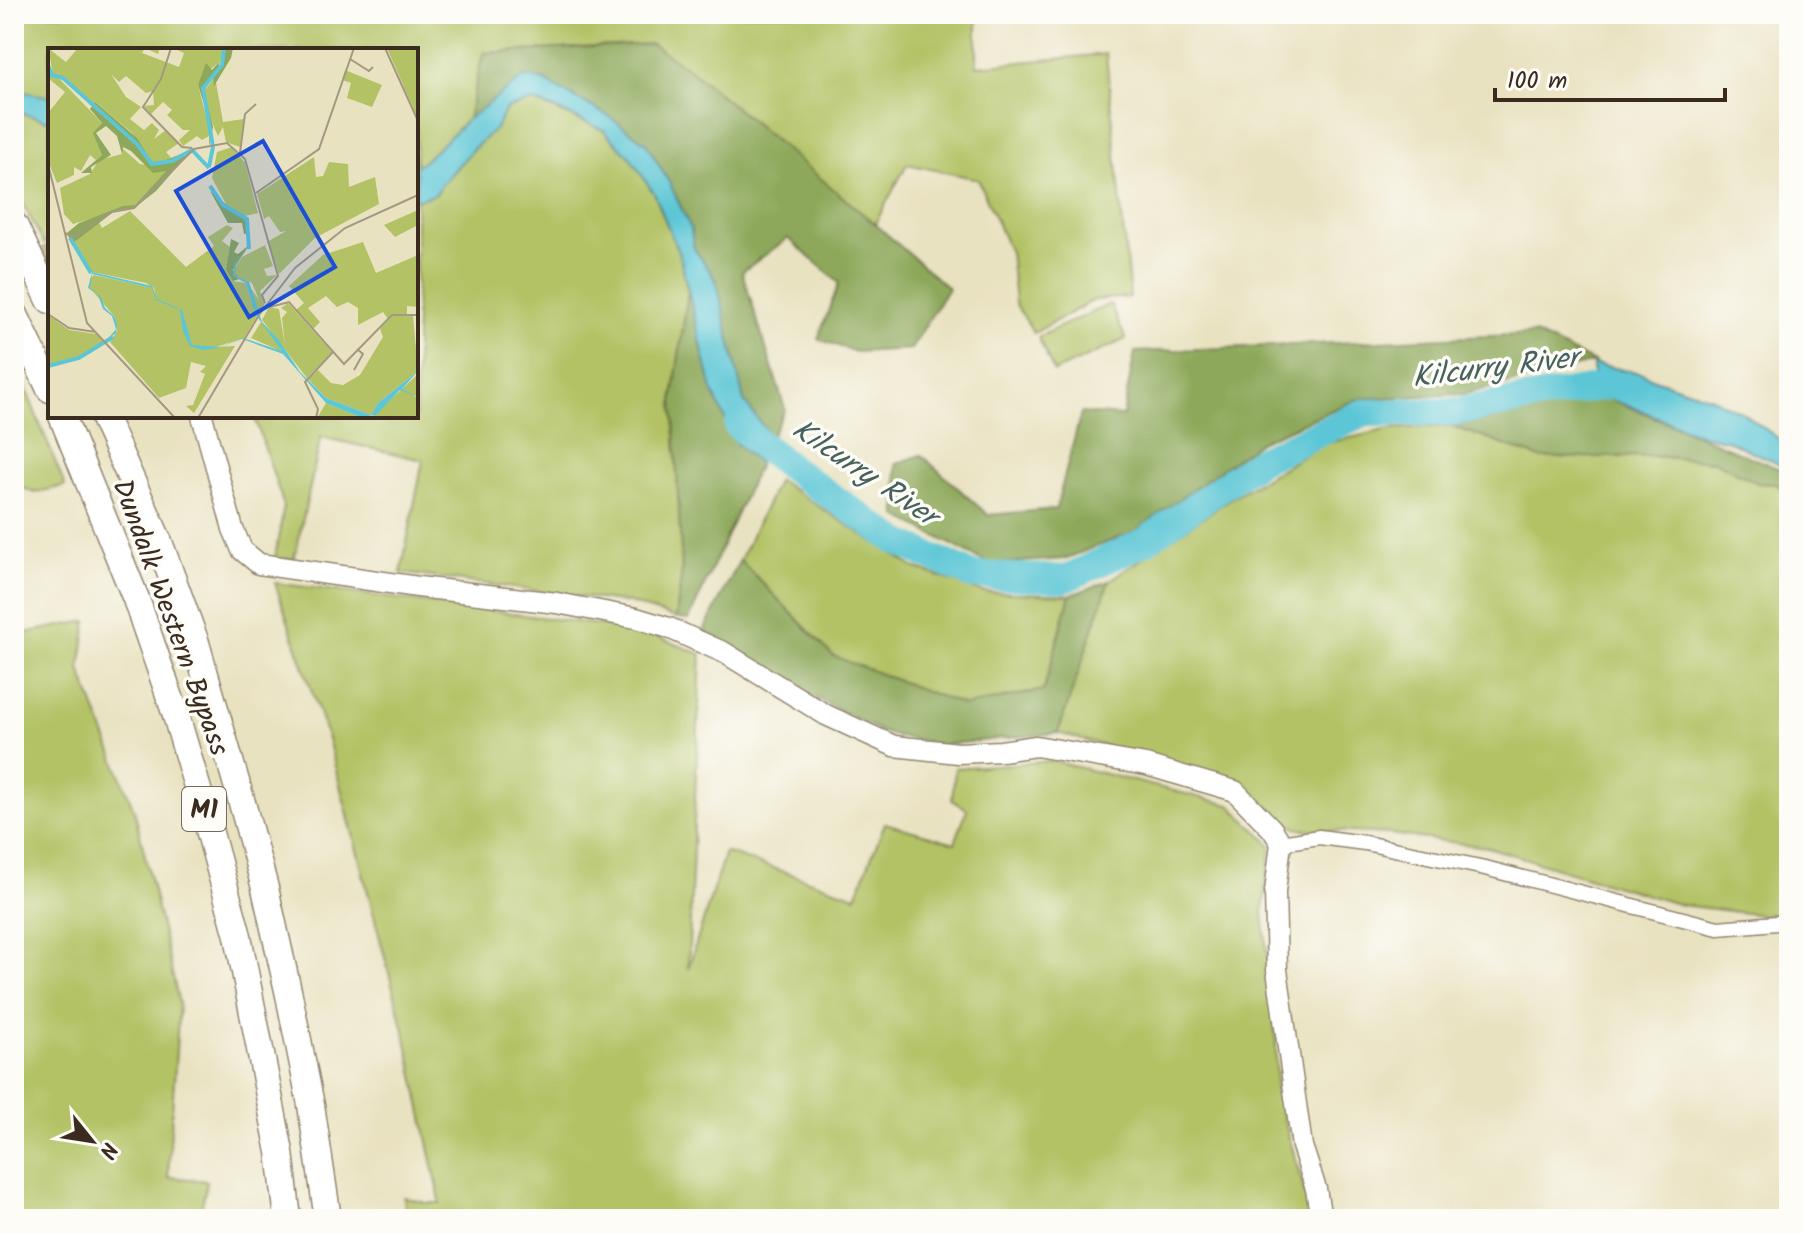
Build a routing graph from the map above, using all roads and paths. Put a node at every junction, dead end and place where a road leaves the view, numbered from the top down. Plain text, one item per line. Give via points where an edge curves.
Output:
1 (14, 225) edge
2 (48, 296) edge
3 (14, 313) edge
4 (48, 385) edge
5 (63, 418) edge
6 (104, 418) edge
7 (203, 418) edge
8 (1281, 843) junction
9 (1789, 922) edge
10 (288, 1219) edge
11 (328, 1219) edge
12 (1321, 1219) edge

1 - 2 highway
3 - 4 highway
5 - 10 highway, Dundalk Western Bypass / M1 via 136,599 201,800 238,936
6 - 11 highway, Dundalk Western Bypass / M1 via 159,542 196,643 241,799 289,995
7 - 8 street via 233,529 242,550 259,564 636,618 725,653 826,715 894,746 958,753 1036,746 1146,765 1235,791
8 - 9 street via 1319,837 1365,843 1718,928
8 - 12 street via 1275,892 1277,970 1302,1146

